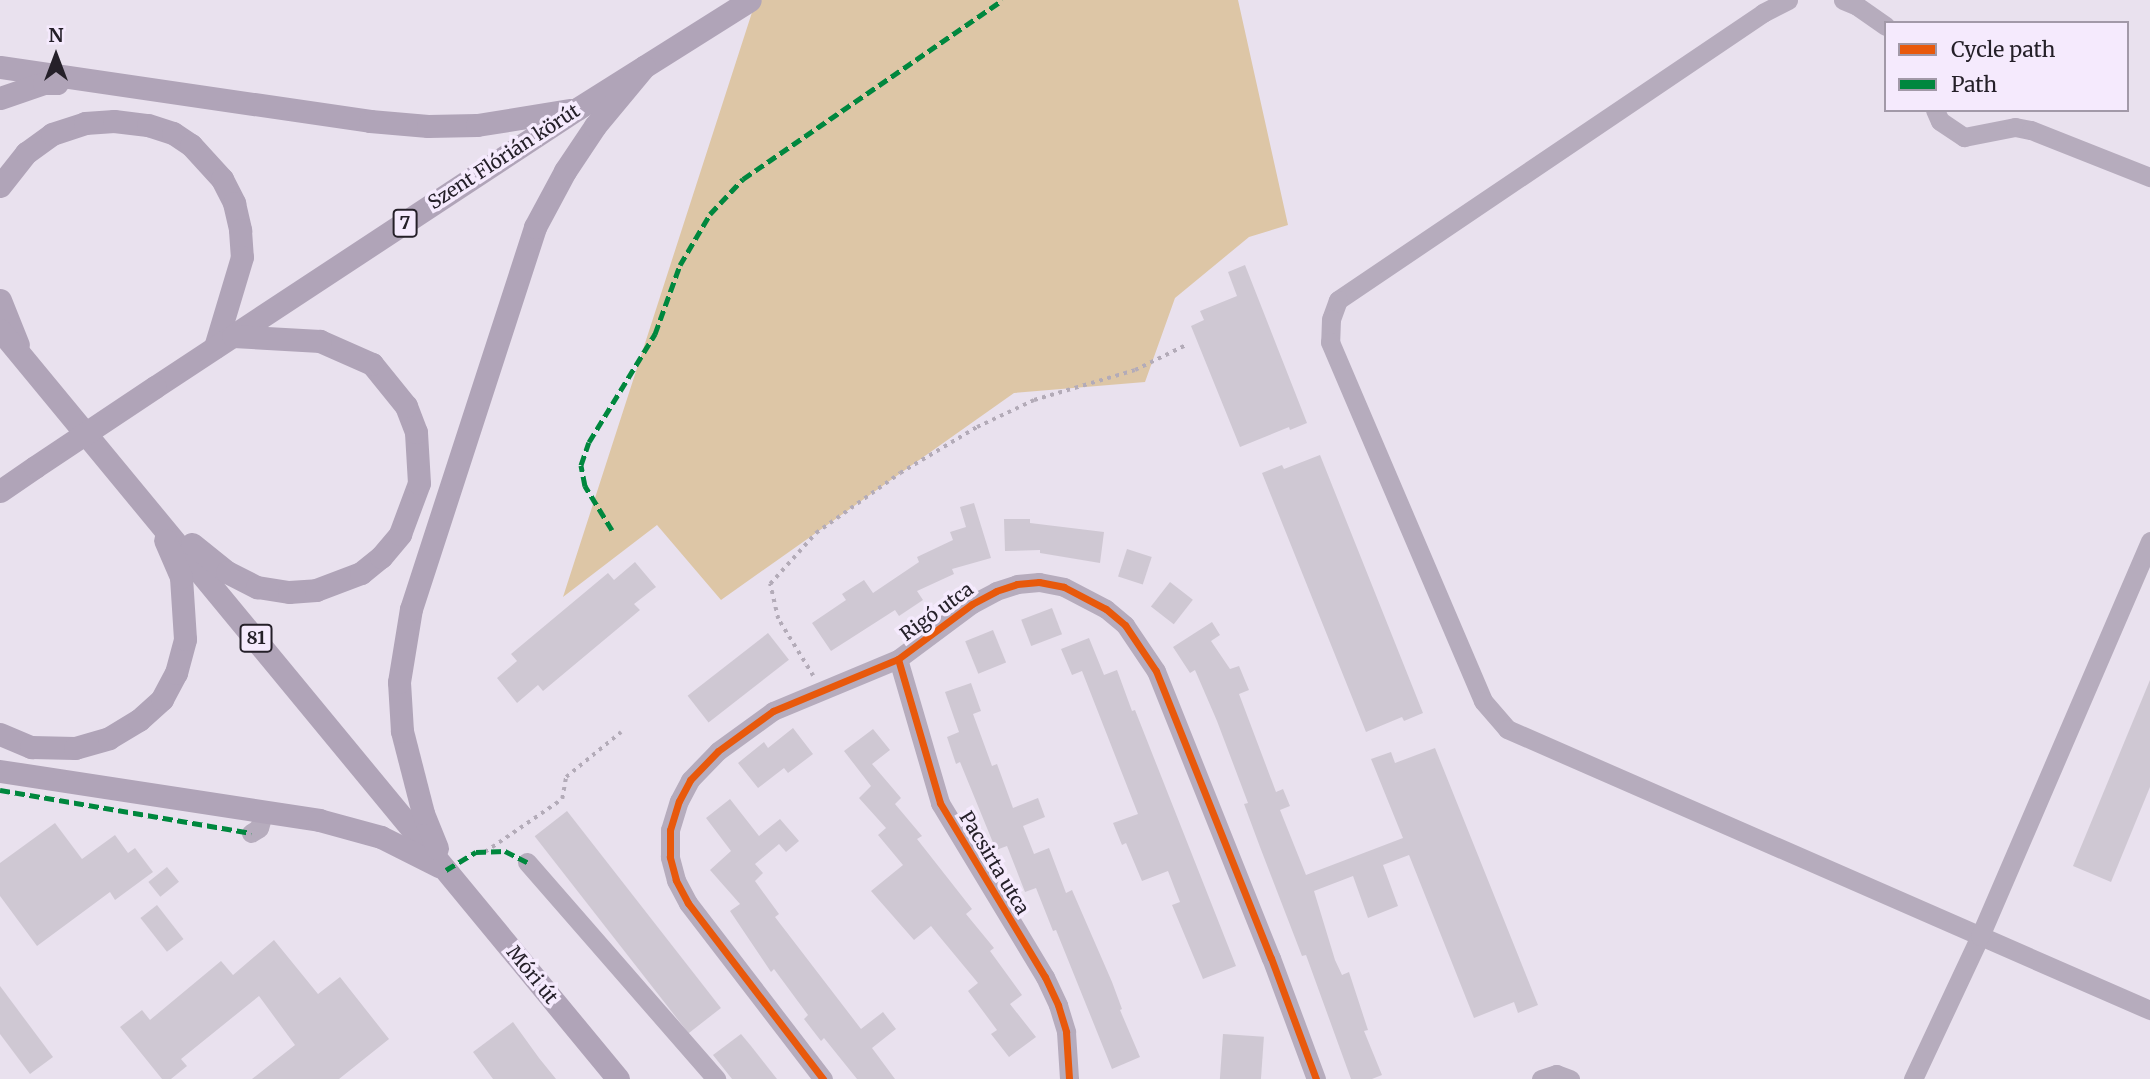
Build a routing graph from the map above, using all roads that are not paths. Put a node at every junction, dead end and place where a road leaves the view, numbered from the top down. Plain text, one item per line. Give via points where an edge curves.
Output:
1 (750, 0) edge
2 (1788, 0) edge
3 (1843, 0) edge
4 (1884, 25) edge
5 (0, 67) edge
6 (644, 67) junction
7 (105, 83) junction
8 (0, 98) edge
9 (578, 109) junction
10 (1936, 112) edge
11 (2150, 177) edge
12 (0, 187) edge
13 (0, 300) edge
14 (0, 330) edge
15 (224, 341) junction
16 (21, 354) junction
17 (1, 490) edge
18 (154, 514) junction
19 (2150, 541) edge
20 (898, 659) junction
21 (0, 734) edge
22 (0, 771) edge
23 (264, 811) junction
24 (251, 833) dead end
25 (527, 862) dead end
26 (446, 870) junction
27 (1980, 936) junction
28 (2150, 1010) edge
29 (618, 1079) edge
30 (716, 1079) edge
31 (823, 1079) edge
32 (1069, 1079) edge
33 (1316, 1079) edge
34 (1913, 1079) edge

1 - 6 main road, Szent Flórián körút / 7
2 - 27 street via 1338,299 1330,342 1483,701 1507,729
3 - 4 street
5 - 7 main road
6 - 9 main road, Szent Flórián körút / 7
6 - 26 main road via 587,137 535,227 411,609 399,682 402,731 423,813
7 - 8 main road via 44,83
7 - 9 main road via 428,127 477,125
9 - 15 main road, Szent Flórián körút / 7
10 - 11 street via 1945,126 1964,137 2015,127 2031,130
12 - 15 main road via 26,153 52,134 85,123 148,125 191,145 222,179 240,230 242,257
13 - 16 main road
14 - 16 main road, 81
15 - 17 main road, Szent Flórián körút / 7, bridge
15 - 18 main road via 320,341 372,364 405,406 416,432 419,483 412,510 382,557 361,573 316,590 289,592 257,587 227,572
16 - 18 main road, 81
18 - 21 main road via 181,577 185,603 185,639 176,673 162,699 109,738 75,747 31,747
18 - 26 main road, 81
19 - 27 street
20 - 31 street, Rigó utca via 821,689 746,729 690,780 670,830 670,857 688,903
20 - 32 street, Pacsirta utca via 940,803 1058,1005 1066,1032
20 - 33 street, Rigó utca via 972,604 1017,583 1064,587 1106,608 1125,625 1156,671 1171,706
22 - 23 main road
23 - 24 street via 259,828
23 - 26 main road via 381,837
25 - 30 street
26 - 29 main road, Móri út
27 - 28 street
27 - 34 street

